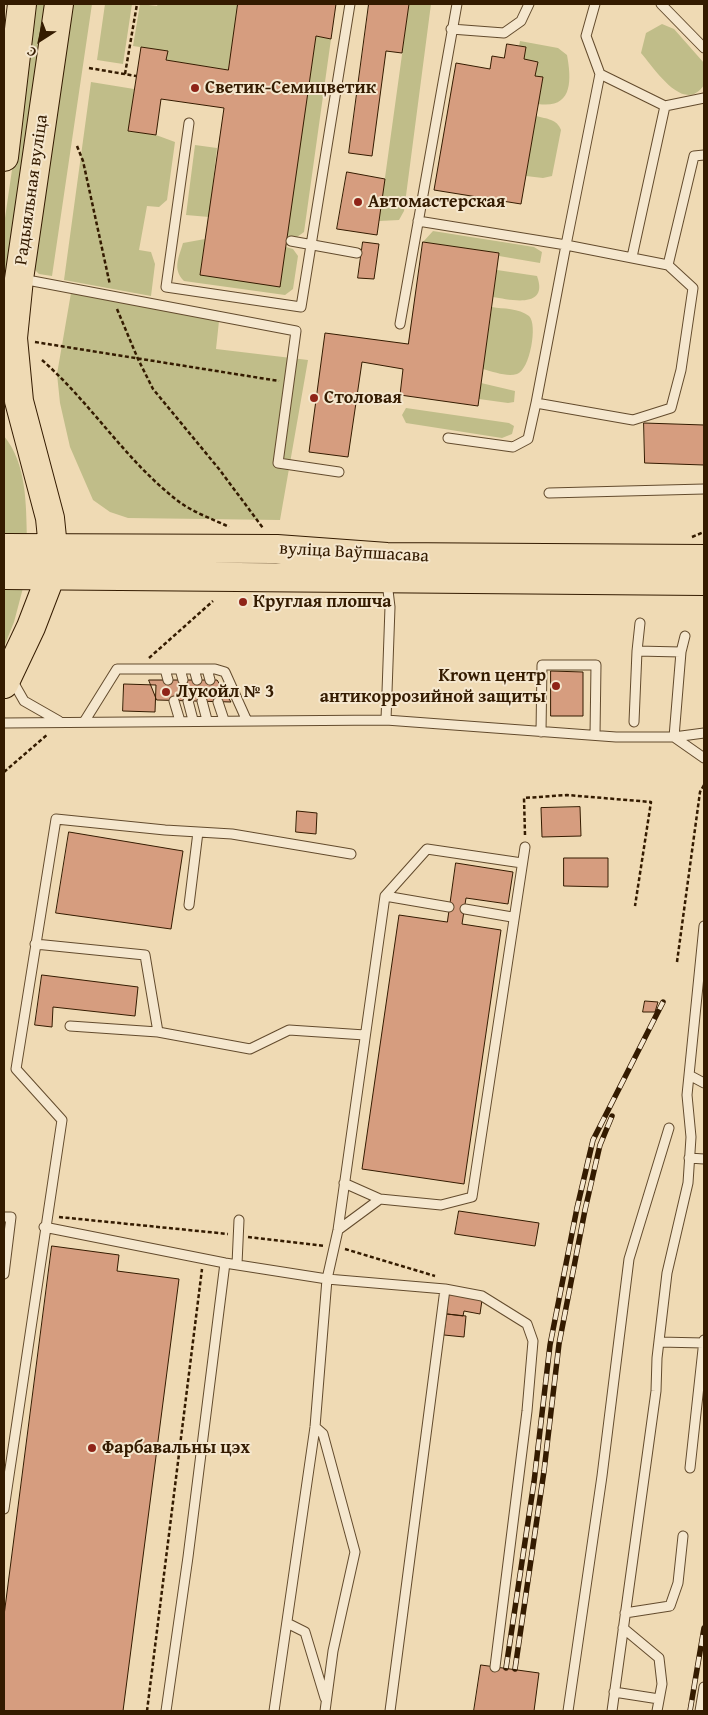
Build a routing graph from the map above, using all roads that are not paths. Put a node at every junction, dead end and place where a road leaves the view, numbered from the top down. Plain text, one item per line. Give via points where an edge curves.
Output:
1 (22, 4) edge
2 (59, 4) edge
3 (350, 4) edge
4 (458, 4) edge
5 (529, 4) edge
6 (595, 4) edge
7 (661, 4) edge
8 (451, 29) junction
9 (704, 48) edge
10 (600, 74) junction
11 (704, 98) edge
12 (665, 106) junction
13 (189, 123) dead end
14 (5, 142) edge
15 (704, 155) edge
16 (418, 220) junction
17 (291, 241) dead end
18 (311, 246) junction
19 (566, 246) junction
20 (357, 253) dead end
21 (632, 257) junction
22 (668, 264) junction
23 (19, 279) junction
24 (400, 324) dead end
25 (536, 403) junction
26 (4, 415) edge
27 (28, 436) junction
28 (448, 438) dead end
29 (340, 472) dead end
30 (704, 489) edge
31 (549, 494) dead end
32 (4, 548) edge
33 (53, 548) junction
34 (691, 570) edge
35 (4, 575) edge
36 (51, 575) junction
37 (387, 579) junction
38 (640, 623) dead end
39 (685, 636) dead end
40 (637, 651) junction
41 (681, 652) junction
42 (164, 669) junction
43 (180, 669) junction
44 (194, 669) junction
45 (207, 669) junction
46 (6, 680) edge
47 (168, 680) dead end
48 (183, 680) dead end
49 (197, 680) dead end
50 (210, 680) dead end
51 (174, 701) dead end
52 (188, 701) dead end
53 (202, 701) dead end
54 (218, 702) dead end
55 (180, 720) junction
56 (193, 720) junction
57 (207, 720) junction
58 (224, 720) junction
59 (386, 720) junction
60 (248, 721) junction
61 (84, 722) junction
62 (634, 722) dead end
63 (4, 723) edge
64 (61, 723) junction
65 (541, 732) junction
66 (704, 733) edge
67 (595, 736) junction
68 (674, 737) junction
69 (704, 758) edge
70 (198, 832) junction
71 (525, 847) road end
72 (351, 854) dead end
73 (522, 863) junction
74 (385, 896) junction
75 (189, 905) dead end
76 (449, 907) dead end
77 (464, 910) dead end
78 (512, 917) junction
79 (704, 926) edge
80 (35, 944) junction
81 (70, 1026) dead end
82 (158, 1032) junction
83 (365, 1035) junction
84 (689, 1075) junction
85 (704, 1083) edge
86 (669, 1128) dead end
87 (689, 1158) junction
88 (704, 1159) edge
89 (344, 1183) junction
90 (380, 1199) junction
91 (4, 1217) edge
92 (239, 1220) dead end
93 (44, 1227) junction
94 (338, 1230) junction
95 (225, 1263) junction
96 (237, 1264) junction
97 (4, 1274) edge
98 (327, 1279) junction
99 (445, 1289) junction
100 (704, 1341) edge
101 (659, 1342) junction
102 (315, 1426) junction
103 (690, 1468) dead end
104 (4, 1510) edge
105 (683, 1536) dead end
106 (625, 1613) junction
107 (287, 1623) junction
108 (623, 1628) junction
109 (495, 1666) dead end
110 (704, 1687) edge
111 (614, 1692) junction
112 (659, 1699) junction
113 (326, 1707) edge
114 (166, 1711) edge
115 (274, 1711) edge
116 (390, 1711) edge
117 (568, 1711) edge
118 (612, 1711) edge
119 (657, 1711) edge
120 (700, 1711) edge

1 - 14 main road, Радыяльная вуліца
2 - 23 main road, Радыяльная вуліца
3 - 18 lane
4 - 8 lane
5 - 8 lane via 521,21 504,33
6 - 10 lane via 586,36
7 - 9 lane
8 - 16 lane
10 - 12 lane
10 - 19 lane
11 - 12 lane
12 - 21 lane
13 - 18 lane via 166,287 301,307
15 - 22 lane via 694,156
16 - 19 lane
16 - 24 lane
17 - 18 lane
18 - 20 lane
19 - 21 lane
19 - 25 lane
21 - 22 lane
22 - 25 lane via 693,288 681,370 671,408 633,420
23 - 27 main road, Радыяльная вуліца via 14,362
23 - 29 lane via 296,332 278,463
25 - 28 lane via 528,439 513,447
26 - 27 main road
27 - 33 main road, Радыяльная вуліца via 50,518
30 - 31 lane
32 - 33 main road, вуліца Ваўпшасава
33 - 34 main road, вуліца Ваўпшасава via 276,549
33 - 36 main road, Радыяльная вуліца
34 - 37 main road, вуліца Ваўпшасава
35 - 36 main road, вуліца Ваўпшасава
36 - 37 main road, вуліца Ваўпшасава
36 - 46 main road, Радыяльная вуліца
37 - 59 lane via 390,607
38 - 40 lane
39 - 41 lane
40 - 41 lane
40 - 62 lane
41 - 68 lane
42 - 43 lane
42 - 47 lane
42 - 61 lane via 117,669
43 - 44 lane
43 - 48 lane
44 - 45 lane
44 - 49 lane
45 - 50 lane
45 - 60 lane via 225,672
46 - 64 lane via 24,700
51 - 55 lane
52 - 56 lane
53 - 57 lane
54 - 58 lane
55 - 56 lane
55 - 61 lane
56 - 57 lane
57 - 58 lane
58 - 60 lane
59 - 60 lane
59 - 65 lane
61 - 64 lane
63 - 64 lane
65 - 67 lane
65 - 67 lane via 542,665 596,665
66 - 68 lane
67 - 68 lane
68 - 69 lane
70 - 72 lane via 232,834
70 - 75 lane
70 - 80 lane via 56,819
71 - 73 lane
73 - 74 lane via 427,848
73 - 78 lane
74 - 76 lane
74 - 83 lane
77 - 78 lane
78 - 90 lane via 472,1197 441,1205
79 - 84 lane
80 - 82 lane via 146,955
80 - 93 lane via 16,1069 62,1120
81 - 82 lane
82 - 83 lane via 250,1049 289,1030
83 - 89 lane
84 - 85 lane
84 - 87 lane
86 - 117 lane via 629,1259
87 - 88 lane
87 - 101 lane via 688,1183 667,1273
89 - 90 lane
89 - 94 lane
90 - 94 lane
91 - 97 lane via 10,1218
92 - 96 lane
93 - 95 lane
93 - 104 lane
94 - 98 lane
95 - 96 lane
95 - 114 lane
96 - 98 lane
98 - 99 lane
98 - 102 lane
99 - 109 lane via 482,1296 527,1324 534,1341
99 - 116 lane
100 - 101 lane
100 - 103 lane
101 - 106 lane via 656,1390
102 - 107 lane
102 - 113 lane via 323,1434 355,1552 333,1651
105 - 106 lane via 678,1583 670,1606
106 - 108 lane
107 - 113 lane via 305,1632
107 - 115 lane
108 - 111 lane
108 - 112 lane via 659,1658 662,1684
110 - 120 lane
111 - 112 lane
111 - 118 lane
112 - 119 lane

